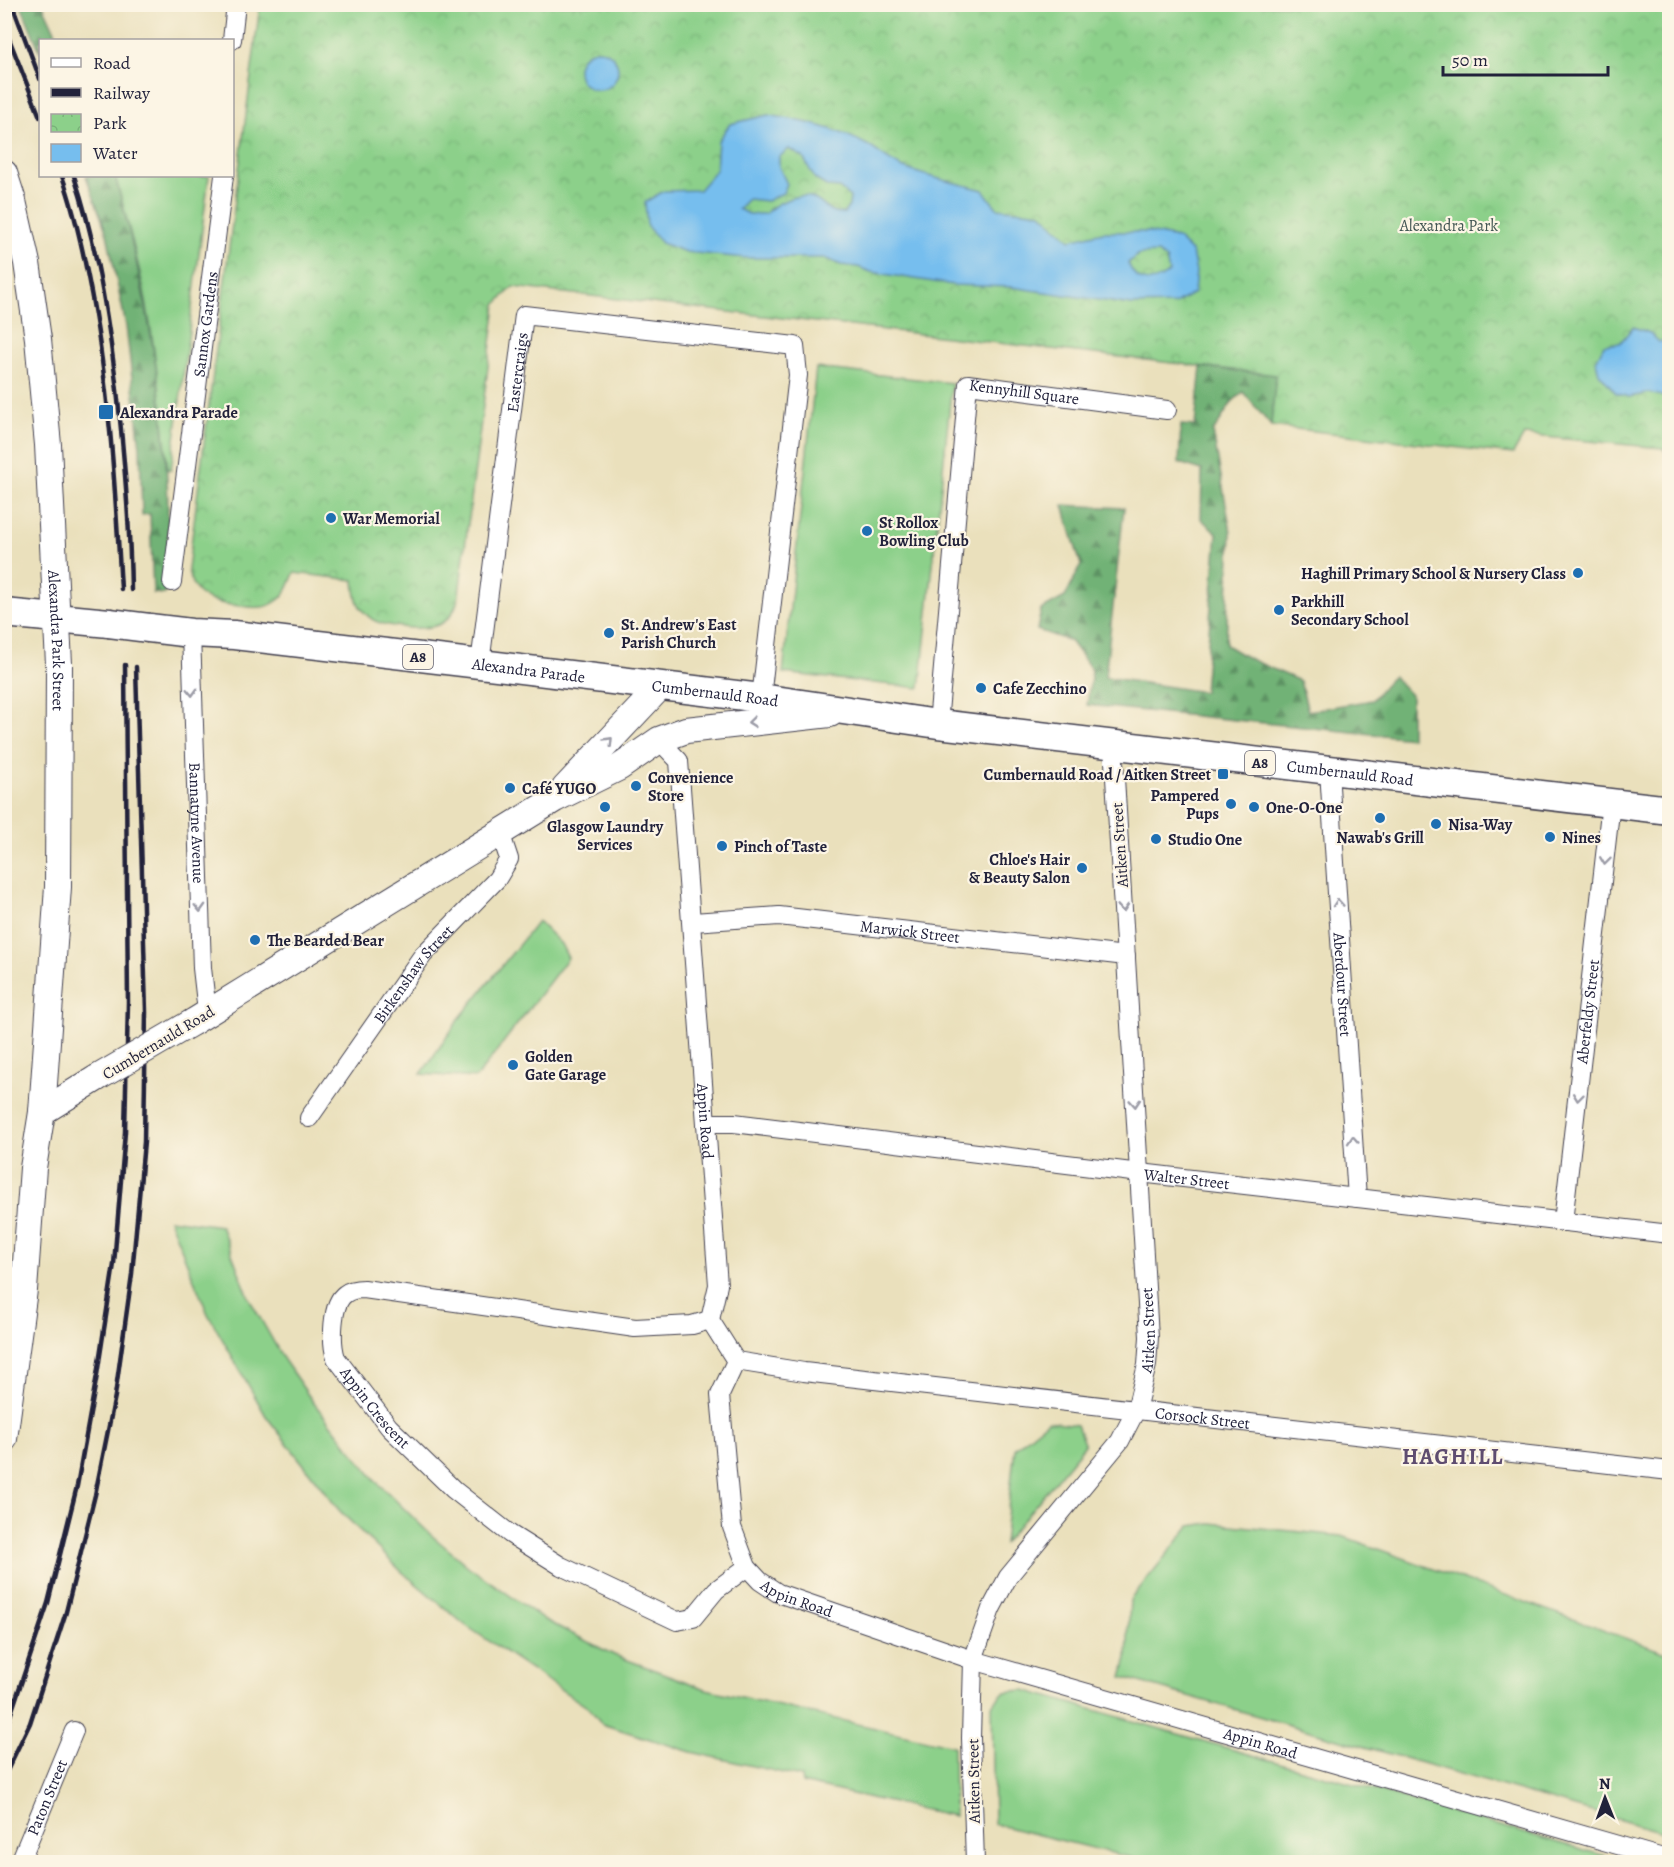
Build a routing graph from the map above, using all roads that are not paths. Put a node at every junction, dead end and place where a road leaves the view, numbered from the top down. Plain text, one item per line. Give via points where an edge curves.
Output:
1 (236, 4) edge
2 (232, 39) edge
3 (4, 173) edge
4 (224, 177) edge
5 (1167, 410) dead end
6 (172, 582) dead end
7 (4, 613) edge
8 (57, 619) junction
9 (191, 633) junction
10 (480, 664) junction
11 (660, 687) junction
12 (761, 698) junction
13 (852, 711) junction
14 (938, 724) junction
15 (659, 740) junction
16 (1113, 745) junction
17 (1329, 771) junction
18 (555, 799) junction
19 (1611, 803) junction
20 (1670, 810) edge
21 (500, 832) junction
22 (693, 921) junction
23 (1126, 956) junction
24 (200, 1017) junction
25 (42, 1112) junction
26 (309, 1118) dead end
27 (706, 1123) junction
28 (1140, 1173) junction
29 (1357, 1198) junction
30 (1563, 1222) junction
31 (1670, 1234) edge
32 (711, 1320) junction
33 (736, 1361) junction
34 (1136, 1410) junction
35 (4, 1439) edge
36 (1670, 1471) edge
37 (747, 1567) junction
38 (973, 1660) junction
39 (74, 1731) dead end
40 (1670, 1860) edge
41 (20, 1863) edge
42 (975, 1863) edge

1 - 2 street
3 - 8 main road, Alexandra Park Street via 27,263 38,339
4 - 6 street, Sannox Gardens
5 - 14 street, Kennyhill Square via 968,384
7 - 8 main road, Alexandra Parade / A8
8 - 9 main road, Alexandra Parade / A8, bridge
8 - 25 main road, Alexandra Park Street via 58,887
9 - 10 main road, Alexandra Parade / A8
9 -> 24 street, Bannatyne Avenue via 202,968
10 - 11 main road, Alexandra Parade / A8
10 - 12 street, Eastercraigs via 524,315 795,346 798,375
11 - 12 main road, Cumbernauld Road / A8
18 -> 11 main road, Cumbernauld Road
12 - 13 main road, Cumbernauld Road / A8
13 - 14 main road, Cumbernauld Road / A8
13 -> 15 main road, Cumbernauld Road via 686,730
14 - 16 main road, Cumbernauld Road / A8
15 - 18 main road, Cumbernauld Road via 620,767
15 - 22 street, Appin Road via 679,761
16 - 17 main road, Cumbernauld Road / A8
16 -> 23 street, Aitken Street
17 - 19 main road, Cumbernauld Road / A8
29 -> 17 street, Aberdour Street
18 - 21 main road, Cumbernauld Road
19 - 20 main road, Cumbernauld Road / A8
19 -> 30 street, Aberfeldy Street
21 - 24 main road, Cumbernauld Road
21 - 26 street, Birkenshaw Street via 509,859 497,879 423,954
22 - 23 street, Marwick Street via 779,916
22 - 27 street, Appin Road
23 -> 28 street, Aitken Street
24 - 25 main road, Cumbernauld Road, bridge
25 - 35 main road
27 - 28 street, Walter Street via 734,1123
27 - 32 street, Appin Road via 718,1285
28 - 29 street, Walter Street
28 - 34 street, Aitken Street via 1149,1337
29 - 30 street, Walter Street
30 - 31 street, Walter Street
32 - 33 street
32 - 37 street, Appin Crescent via 635,1328 363,1289 346,1293 340,1299 332,1348 389,1427 454,1490 510,1534 561,1566 677,1621 693,1618 716,1590
33 - 34 street, Corsock Street
33 - 37 street, Appin Road via 720,1395 732,1527
34 - 36 street, Corsock Street
34 - 38 street, Aitken Street via 1120,1441 1008,1577 991,1609
37 - 38 street, Appin Road via 778,1593
38 - 40 street, Appin Road
38 - 42 street, Aitken Street
39 - 41 street, Paton Street

